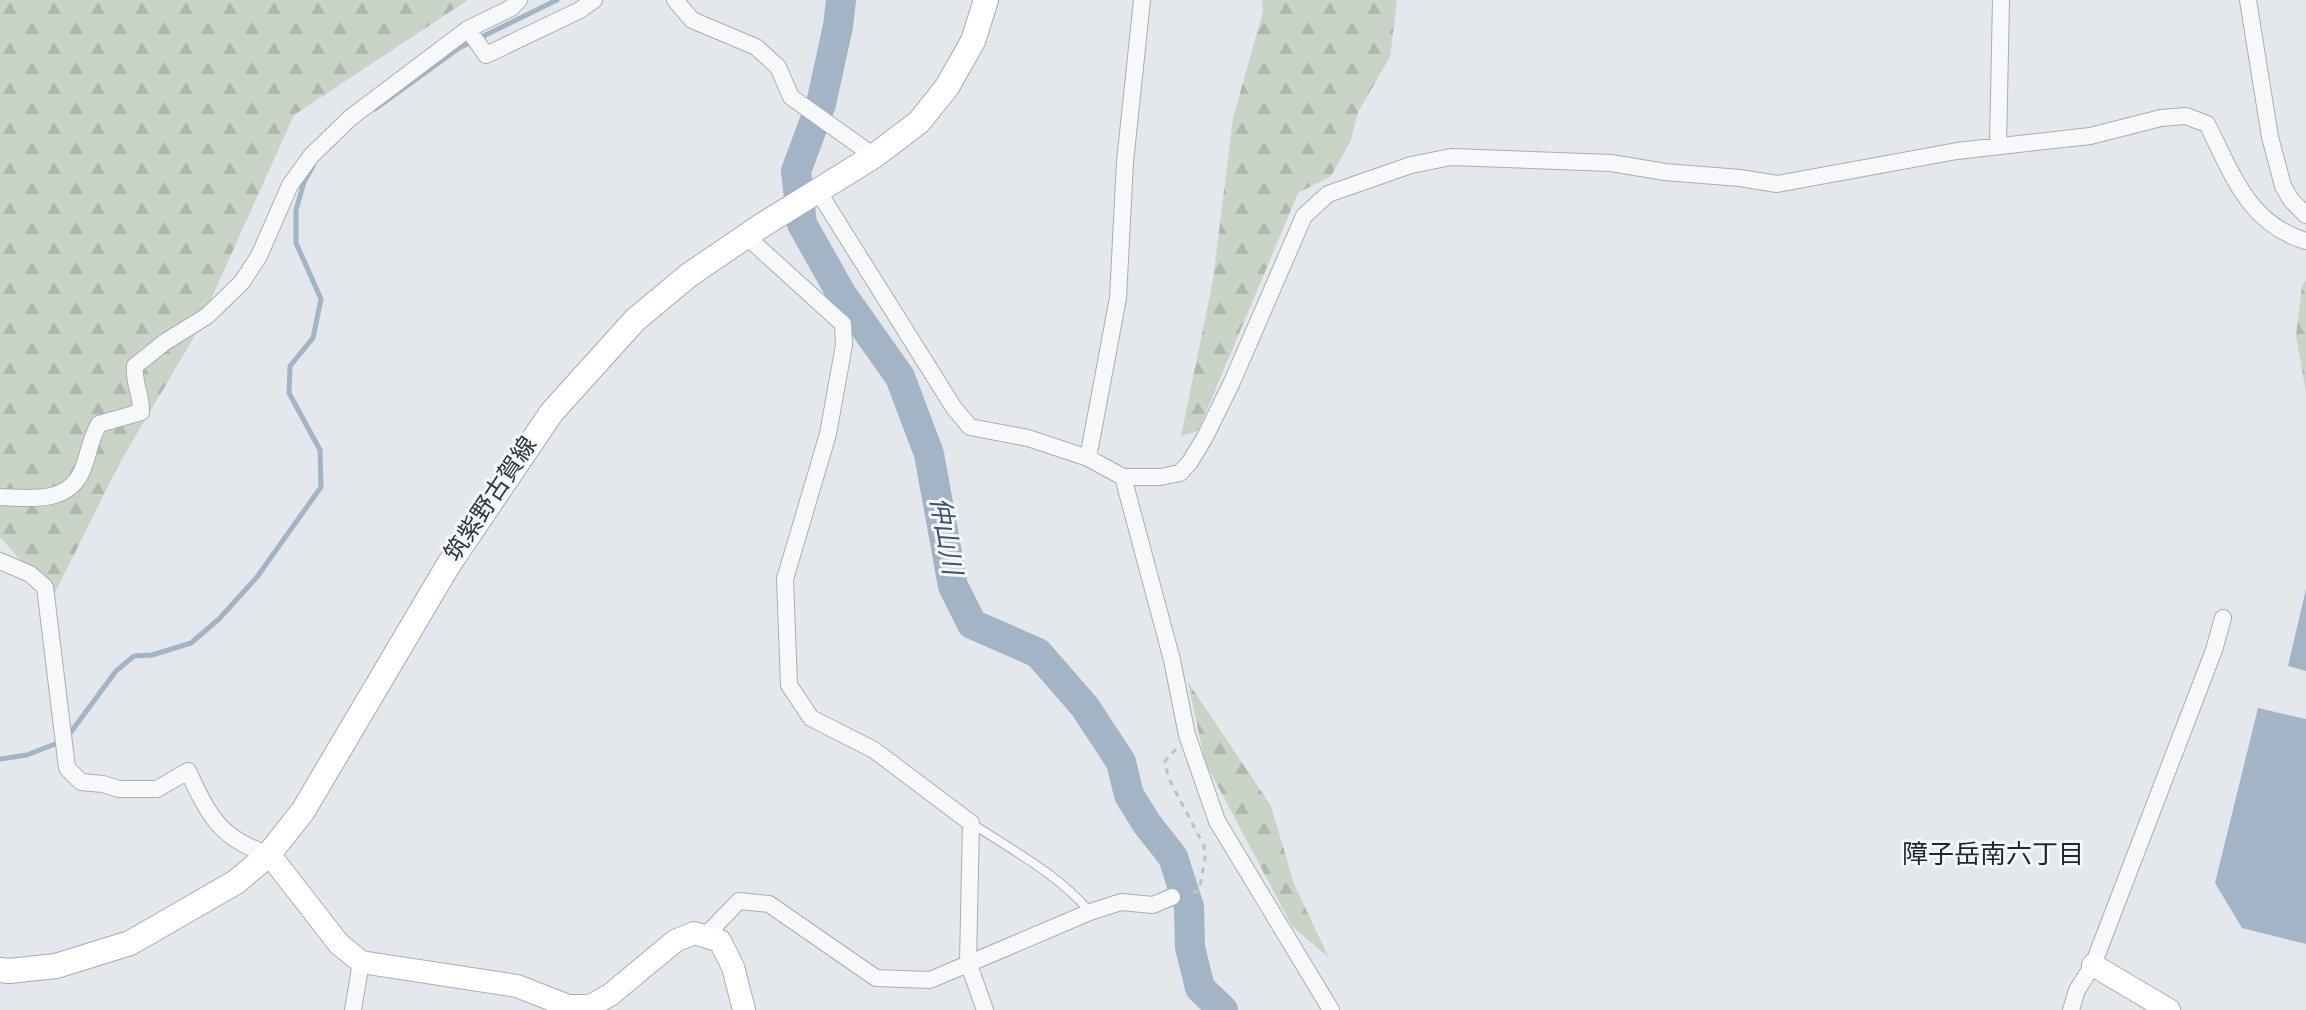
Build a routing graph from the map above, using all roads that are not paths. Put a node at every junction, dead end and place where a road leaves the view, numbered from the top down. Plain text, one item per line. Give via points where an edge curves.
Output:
1 (519, 0) edge
2 (594, 0) edge
3 (675, 0) edge
4 (986, 0) edge
5 (1142, 0) edge
6 (2001, 0) edge
7 (2248, 0) edge
8 (468, 29) junction
9 (1998, 145) junction
10 (874, 156) junction
11 (810, 196) junction
12 (2306, 215) edge
13 (754, 231) junction
14 (2306, 241) edge
15 (1088, 458) junction
16 (1123, 477) junction
17 (0, 497) edge
18 (0, 561) edge
19 (2223, 618) dead end
20 (971, 823) junction
21 (269, 854) junction
22 (1172, 897) road end
23 (1090, 912) junction
24 (706, 935) junction
25 (361, 962) junction
26 (968, 962) junction
27 (2093, 965) junction
28 (0, 970) edge
29 (353, 1010) edge
30 (744, 1010) edge
31 (985, 1010) edge
32 (1331, 1010) edge
33 (2071, 1010) edge
34 (2169, 1010) edge

1 - 8 street
2 - 8 street via 486,55
3 - 10 street via 692,20 756,47 778,67 791,97
4 - 10 main road, 筑紫野古賀線 via 973,41 947,87 919,122
5 - 15 street via 1118,298
6 - 9 street
7 - 12 street via 2283,186
8 - 17 street via 350,118 311,156 290,185 242,282 207,316 135,366 141,412 99,424 80,474 63,494
9 - 14 street via 2090,136 2186,116 2207,124 2259,216 2284,234
9 - 16 street via 1777,184 1611,163 1451,157 1328,194 1304,216 1232,382 1190,462 1180,473
10 - 11 main road, 筑紫野古賀線
11 - 13 main road, 筑紫野古賀線
11 - 15 street via 970,427 1028,438
13 - 20 street via 843,324 828,434 785,579 789,685 811,718 874,750
13 - 21 main road, 筑紫野古賀線 via 635,320 552,412 449,564 303,811
15 - 16 street
16 - 32 street via 1190,742 1217,821
18 - 21 street via 45,587 67,768 81,782 119,789 157,789 188,771 208,813 237,842
19 - 27 street
20 - 23 lane via 1053,877
20 - 26 street
21 - 25 street via 339,944
21 - 28 main road, 筑紫野古賀線 via 236,882 130,943 56,966
22 - 23 street via 1153,905 1121,902
23 - 26 street
24 - 25 street via 694,933 675,941 590,1006 568,1006 517,986
24 - 26 street via 739,901 769,904 876,978 930,980
24 - 30 street via 720,941
25 - 29 street
26 - 31 street
27 - 33 street
27 - 34 street

